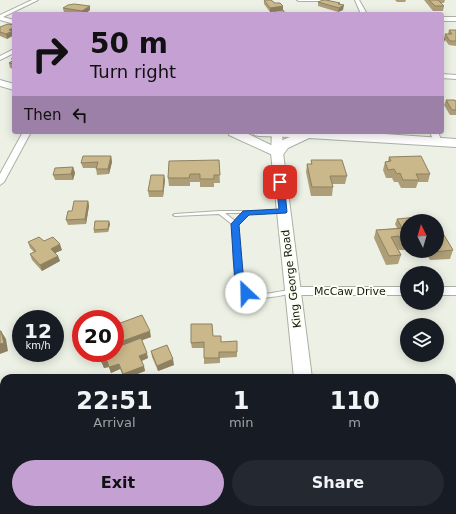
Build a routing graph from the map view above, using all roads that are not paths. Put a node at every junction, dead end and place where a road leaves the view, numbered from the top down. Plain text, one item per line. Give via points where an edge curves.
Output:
1 (36, 0) edge
2 (299, 0) edge
3 (322, 0) edge
4 (357, 0) edge
5 (363, 12) edge
6 (0, 18) edge
7 (444, 19) edge
8 (456, 19) edge
9 (12, 21) edge
10 (12, 52) edge
11 (0, 58) edge
12 (444, 76) edge
13 (456, 77) edge
14 (0, 83) edge
15 (12, 86) edge
16 (26, 134) edge
17 (238, 134) edge
18 (277, 134) edge
19 (292, 134) edge
20 (351, 134) edge
21 (306, 135) junction
22 (358, 136) junction
23 (436, 137) edge
24 (456, 143) edge
25 (277, 153) junction
26 (0, 182) edge
27 (220, 212) junction
28 (246, 212) junction
29 (283, 212) junction
30 (175, 215) dead end
31 (235, 224) junction
32 (456, 290) edge
33 (292, 291) junction
34 (400, 291) edge
35 (444, 291) edge
36 (302, 374) edge

1 - 6 street
2 - 3 street
4 - 5 street
6 - 9 street
7 - 8 street
10 - 11 street
12 - 13 street
14 - 15 highway
16 - 26 street
17 - 25 highway
18 - 25 main road, King George Road
19 - 21 highway
20 - 22 highway
21 - 22 highway
21 - 25 highway via 283,145
22 - 23 highway
23 - 24 highway
25 - 29 main road, King George Road
27 - 28 lane
27 - 30 lane
27 - 31 lane
28 - 29 lane
28 - 31 lane
29 - 33 main road, King George Road
31 - 33 lane via 239,284 242,290 259,295
32 - 35 street
33 - 34 street, McCaw Drive
33 - 36 main road, King George Road

